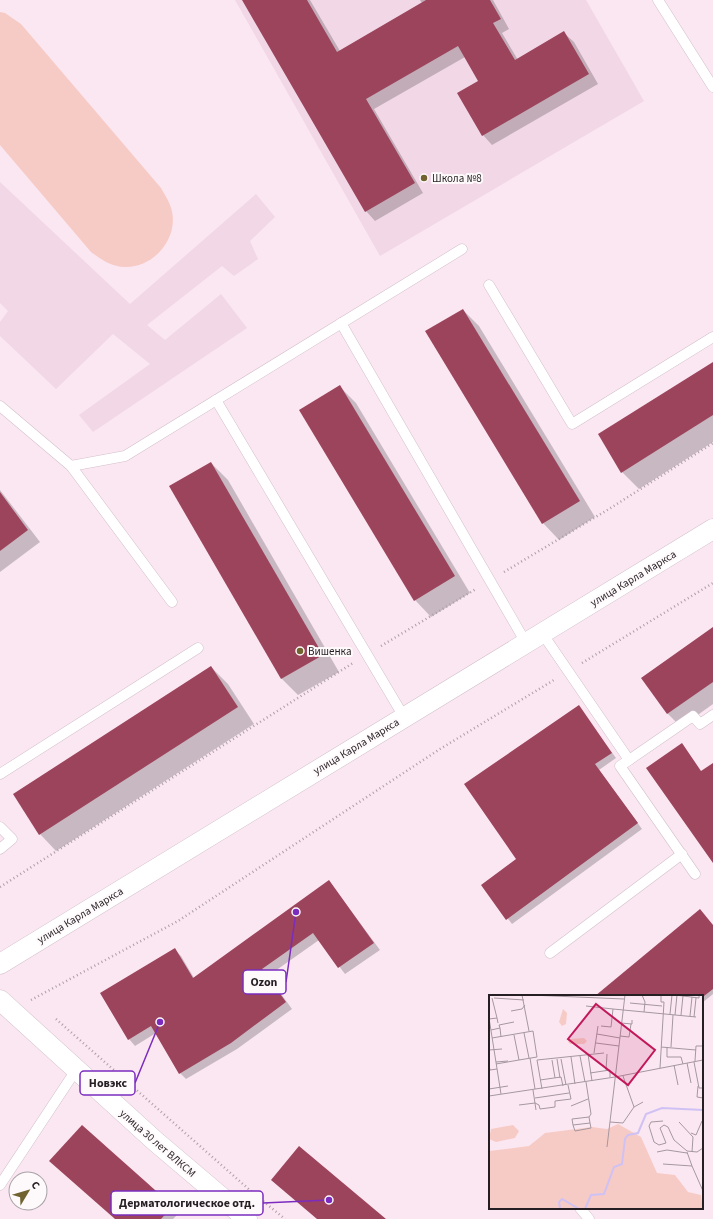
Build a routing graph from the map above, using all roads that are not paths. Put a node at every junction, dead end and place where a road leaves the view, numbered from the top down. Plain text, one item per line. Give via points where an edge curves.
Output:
1 (658, 0) edge
2 (713, 87) edge
3 (462, 249) dead end
4 (489, 285) dead end
5 (341, 324) junction
6 (713, 337) edge
7 (216, 400) junction
8 (0, 406) edge
9 (71, 466) junction
10 (713, 529) edge
11 (172, 602) dead end
12 (534, 638) junction
13 (198, 648) dead end
14 (713, 715) edge
15 (404, 717) junction
16 (629, 760) junction
17 (0, 774) edge
18 (0, 827) edge
19 (0, 849) edge
20 (682, 854) junction
21 (695, 874) dead end
22 (550, 953) dead end
23 (0, 964) edge
24 (5, 1005) edge
25 (76, 1070) junction
26 (0, 1185) edge
27 (581, 1209) edge
28 (247, 1219) edge
29 (589, 1219) edge

1 - 2 lane
3 - 5 lane
4 - 6 lane via 572,424
5 - 7 lane
5 - 12 lane
7 - 9 lane via 125,456
7 - 15 lane
8 - 9 lane
9 - 11 lane
10 - 12 street, улица Карла Маркса
12 - 15 street, улица Карла Маркса
12 - 16 lane via 568,672
13 - 17 lane
14 - 16 lane via 700,724 693,716
15 - 23 street, улица Карла Маркса
16 - 20 lane via 620,766
18 - 19 lane via 12,839
20 - 21 lane
20 - 22 lane
24 - 25 street, улица 30 лет ВЛКСМ
25 - 26 lane
25 - 28 street, улица 30 лет ВЛКСМ via 154,1141
27 - 29 lane

